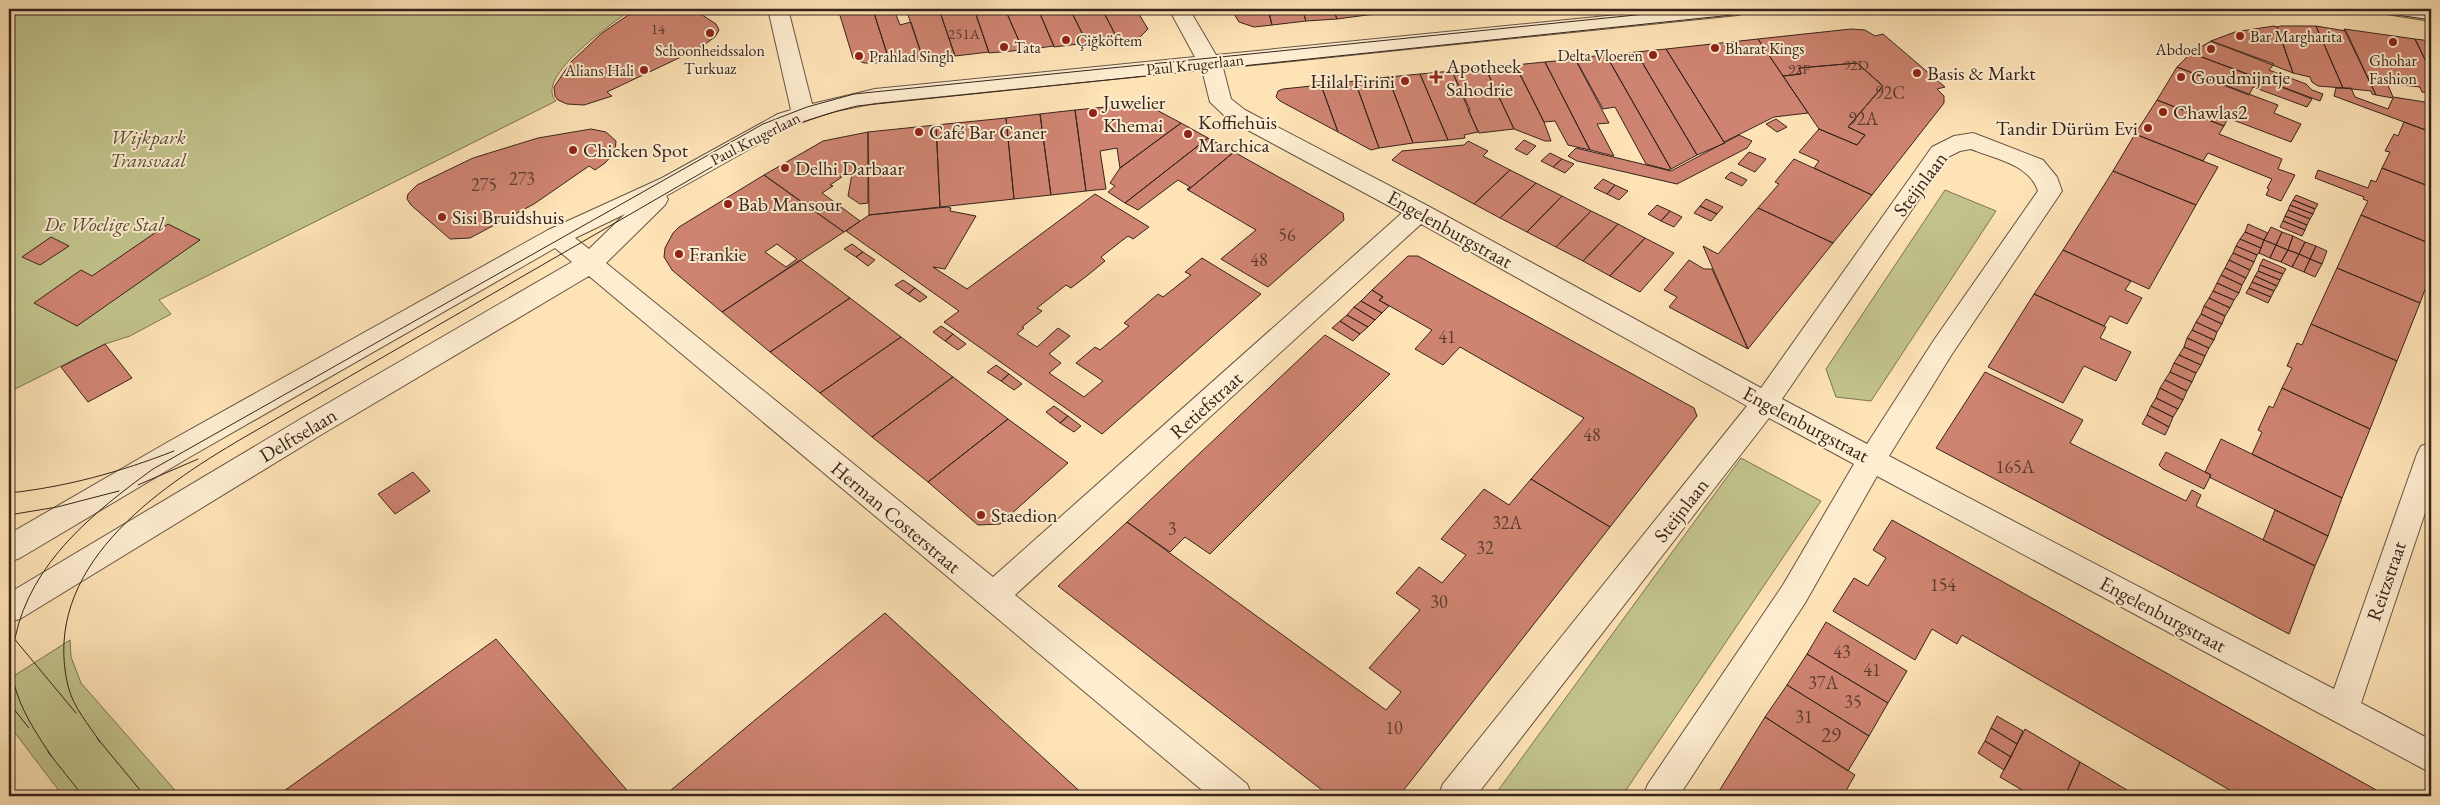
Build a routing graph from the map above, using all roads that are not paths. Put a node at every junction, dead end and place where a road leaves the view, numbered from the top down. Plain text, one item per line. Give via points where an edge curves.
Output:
1 (778, 9) edge
2 (1179, 9) edge
3 (1530, 9) edge
4 (1738, 9) edge
5 (2387, 9) edge
6 (2431, 15) edge
7 (1546, 28) junction
8 (1209, 63) junction
9 (803, 113) junction
10 (670, 184) junction
11 (1419, 212) junction
12 (557, 236) junction
13 (589, 264) junction
14 (1765, 403) junction
15 (2431, 454) edge
16 (1872, 459) junction
17 (9, 548) edge
18 (992, 597) junction
19 (9, 609) edge
20 (2343, 709) junction
21 (2431, 757) edge
22 (1235, 796) edge
23 (1455, 796) edge
24 (1660, 796) edge

1 - 9 street
2 - 8 street, Engelenburgstraat
3 - 7 street
4 - 7 street, Paul Krugerlaan
5 - 6 street
7 - 8 street, Paul Krugerlaan
8 - 9 street, Paul Krugerlaan via 875,96
8 - 11 street, Engelenburgstraat via 1221,102 1237,115
9 - 10 street, Paul Krugerlaan via 771,127
10 - 12 street, Paul Krugerlaan
10 - 13 street, Paul Krugerlaan
11 - 14 street, Engelenburgstraat
11 - 18 street, Retiefstraat
12 - 13 street, Herman Costerstraat
12 - 17 street
13 - 18 street, Herman Costerstraat
13 - 19 street, Delftselaan
14 - 16 street, Engelenburgstraat
14 - 16 street, Steijnlaan via 1940,152 1954,144 1973,140 2035,166 2045,177 2050,190 1943,347
14 - 23 street, Steijnlaan
15 - 20 street, Reitzstraat
16 - 20 street, Engelenburgstraat
16 - 24 street, Steijnlaan via 1794,594
18 - 22 street, Herman Costerstraat
20 - 21 street, Engelenburgstraat

